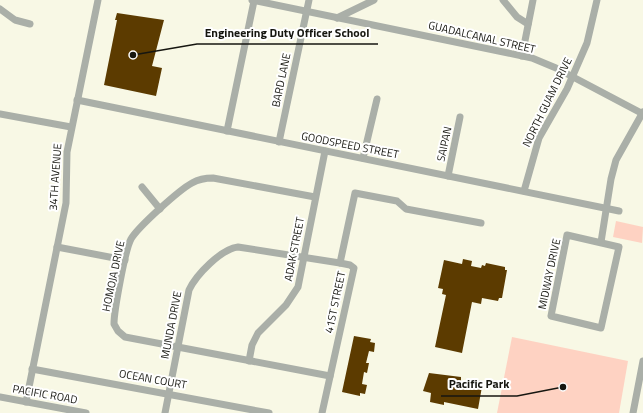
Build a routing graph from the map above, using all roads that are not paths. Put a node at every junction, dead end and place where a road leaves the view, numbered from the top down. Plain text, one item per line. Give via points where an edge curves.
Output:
1 (98, 0) edge
2 (253, 0) edge
3 (309, 0) edge
4 (374, 0) edge
5 (503, 0) edge
6 (533, 0) edge
7 (598, 0) edge
8 (0, 9) edge
9 (306, 11) junction
10 (337, 18) junction
11 (30, 24) dead end
12 (528, 24) junction
13 (522, 56) junction
14 (572, 77) junction
15 (377, 99) dead end
16 (77, 100) junction
17 (643, 113) edge
18 (0, 114) edge
19 (460, 117) dead end
20 (71, 127) junction
21 (227, 131) junction
22 (279, 142) junction
23 (325, 151) junction
24 (363, 158) junction
25 (448, 176) junction
26 (142, 187) dead end
27 (524, 191) junction
28 (315, 197) junction
29 (608, 208) junction
30 (160, 210) junction
31 (619, 211) dead end
32 (481, 223) dead end
33 (601, 242) junction
34 (57, 247) junction
35 (304, 258) junction
36 (125, 260) junction
37 (340, 263) junction
38 (178, 348) junction
39 (249, 361) junction
40 (643, 361) edge
41 (32, 368) junction
42 (330, 376) junction
43 (169, 393) junction
44 (0, 397) edge
45 (639, 398) edge
46 (26, 402) junction
47 (63, 411) edge
48 (86, 413) edge
49 (165, 413) edge
50 (269, 413) edge
51 (322, 413) edge
52 (633, 413) edge

1 - 16 street, 34TH AVENUE
2 - 9 street, GUADALCANAL STREET
2 - 21 street
3 - 9 street, BARD LANE
4 - 10 street
5 - 12 street via 517,17
6 - 12 street
7 - 14 street, NORTH GUAM DRIVE via 587,43
8 - 11 street via 15,20
9 - 10 street, GUADALCANAL STREET
9 - 22 street, BARD LANE
10 - 13 street, GUADALCANAL STREET
12 - 13 street
13 - 14 street, GUADALCANAL STREET via 545,63
14 - 17 street, GUADALCANAL STREET
14 - 27 street, NORTH GUAM DRIVE via 539,138
15 - 24 street
16 - 20 street, 34TH AVENUE
16 - 21 street, GOODSPEED STREET
17 - 29 street via 616,160
18 - 20 street
19 - 25 street, SAIPAN
20 - 34 street, 34TH AVENUE via 66,157 67,199
21 - 22 street, GOODSPEED STREET
22 - 23 street, GOODSPEED STREET
23 - 24 street, GOODSPEED STREET
23 - 28 street, ADAK STREET
24 - 25 street, GOODSPEED STREET
25 - 27 street, GOODSPEED STREET
26 - 30 street
27 - 29 street, GOODSPEED STREET
28 - 30 street, HOMOJA DRIVE via 206,178 188,186
28 - 35 street, ADAK STREET
29 - 31 street, GOODSPEED STREET
29 - 33 street
30 - 36 street, HOMOJA DRIVE via 131,239
32 - 37 street, 41ST STREET via 406,209 397,201 355,193
33 - 33 street, MIDWAY DRIVE via 567,235 551,316 553,318 603,327 619,247
34 - 36 street
34 - 41 street, 34TH AVENUE
35 - 37 street, MUNDA DRIVE
35 - 38 street, MUNDA DRIVE via 242,247 223,253 197,276 192,284 187,297
35 - 39 street, ADAK STREET via 295,292 286,305 258,333 252,345
36 - 38 street, HOMOJA DRIVE via 114,321 116,328 126,337
37 - 42 street, 41ST STREET via 350,265 354,271
38 - 39 street, HOMOJA DRIVE
38 - 43 street, MUNDA DRIVE
39 - 42 street, HOMOJA DRIVE
40 - 45 street
41 - 43 street, OCEAN COURT
41 - 46 street, 34TH AVENUE
42 - 51 street, 41ST STREET
43 - 49 street, MUNDA DRIVE
43 - 50 street, OCEAN COURT
44 - 46 street, PACIFIC ROAD
45 - 52 street
46 - 47 street, PACIFIC ROAD
47 - 48 street, PACIFIC ROAD

